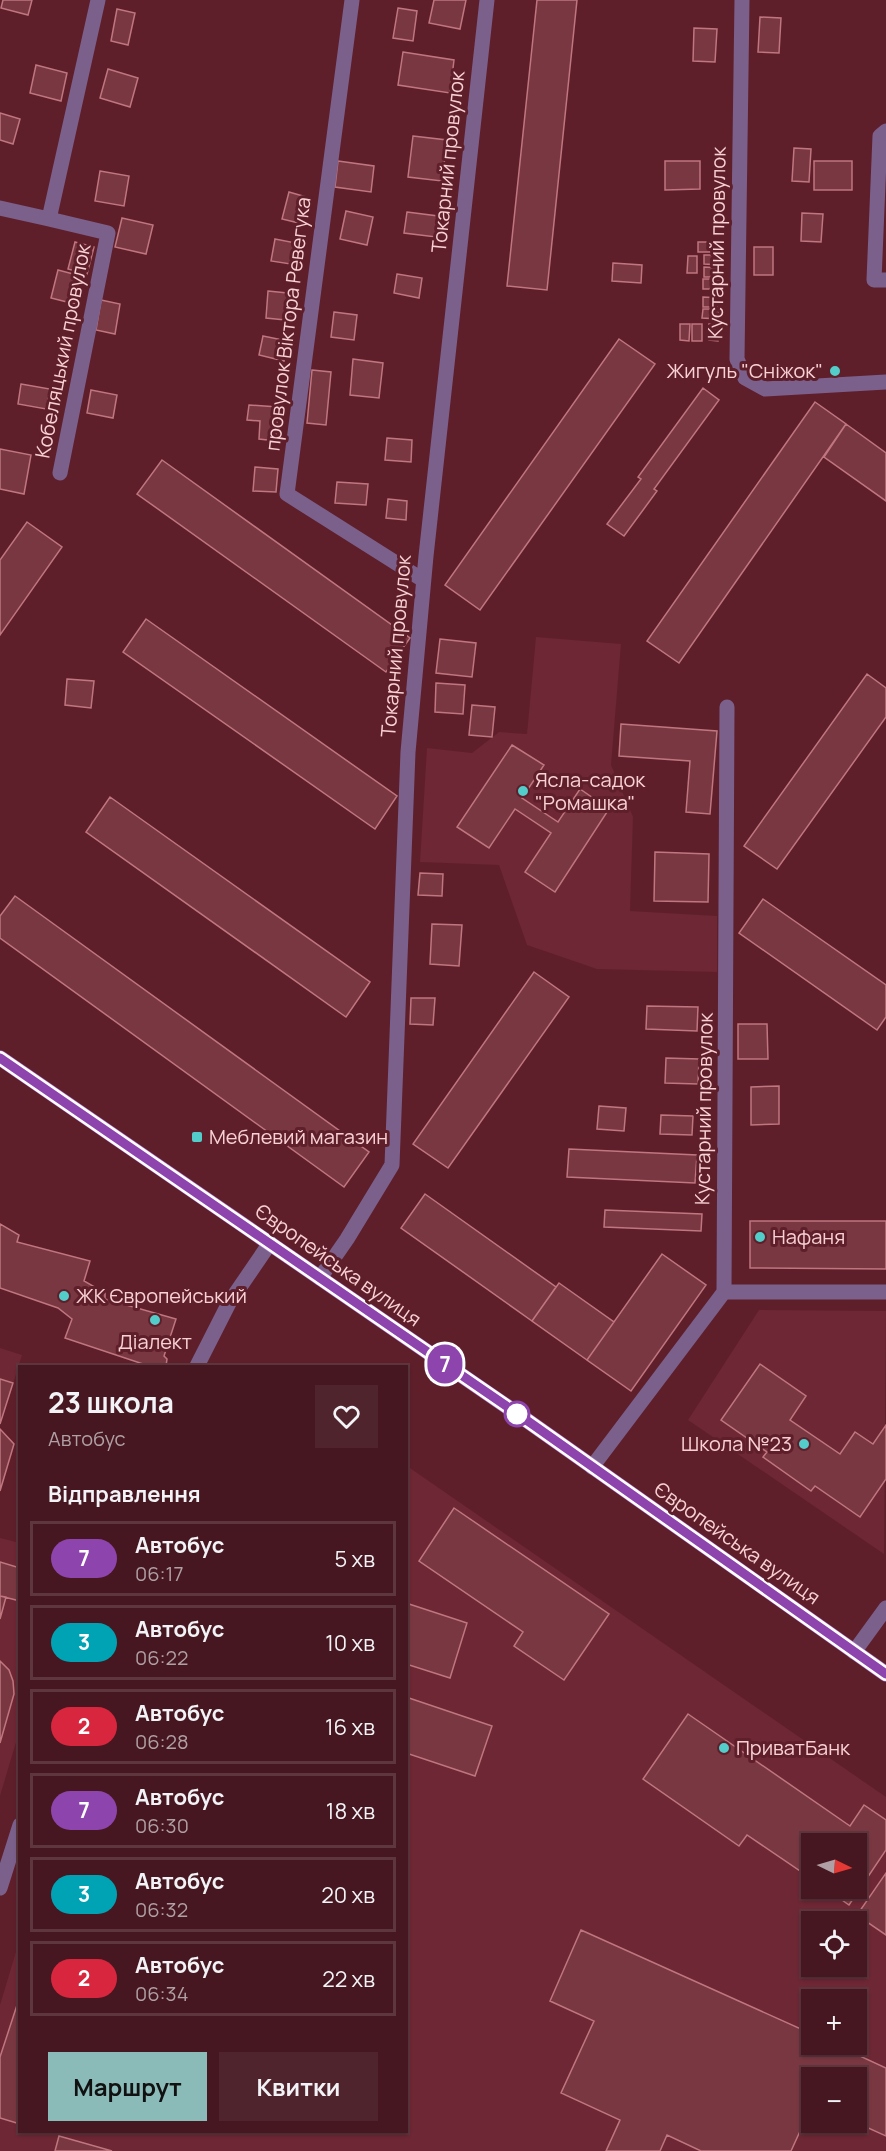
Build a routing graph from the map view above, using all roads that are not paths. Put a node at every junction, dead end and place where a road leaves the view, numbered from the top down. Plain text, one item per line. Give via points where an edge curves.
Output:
1 (98, 0) edge
2 (352, 0) edge
3 (487, 0) edge
4 (742, 0) edge
5 (886, 131) edge
6 (0, 208) edge
7 (49, 219) junction
8 (886, 280) edge
9 (886, 382) edge
10 (60, 474) dead end
11 (423, 580) junction
12 (727, 707) dead end
13 (0, 1058) edge
14 (270, 1243) junction
15 (320, 1278) junction
16 (724, 1292) junction
17 (886, 1292) edge
18 (198, 1365) edge
19 (592, 1467) junction
20 (886, 1608) edge
21 (854, 1652) junction
22 (886, 1674) edge
23 (18, 1832) edge
24 (0, 1888) edge

1 - 7 street
2 - 11 street, провулок Віктора Ревегука via 287,494
3 - 11 street, Токарний провулок
4 - 9 street, Кустарний провулок via 737,358 745,378 765,389
5 - 8 street via 880,136 874,280
6 - 7 street
7 - 10 street, Кобеляцький провулок via 108,232
11 - 15 street, Токарний провулок via 408,752 392,1165
12 - 16 street, Кустарний провулок
13 - 14 main road, Європейська вулиця
14 - 15 main road, Європейська вулиця
14 - 18 street via 229,1303
15 - 19 main road, Європейська вулиця
16 - 17 street
16 - 19 street
19 - 21 main road, Європейська вулиця
20 - 21 street
21 - 22 main road, Європейська вулиця
23 - 24 street

